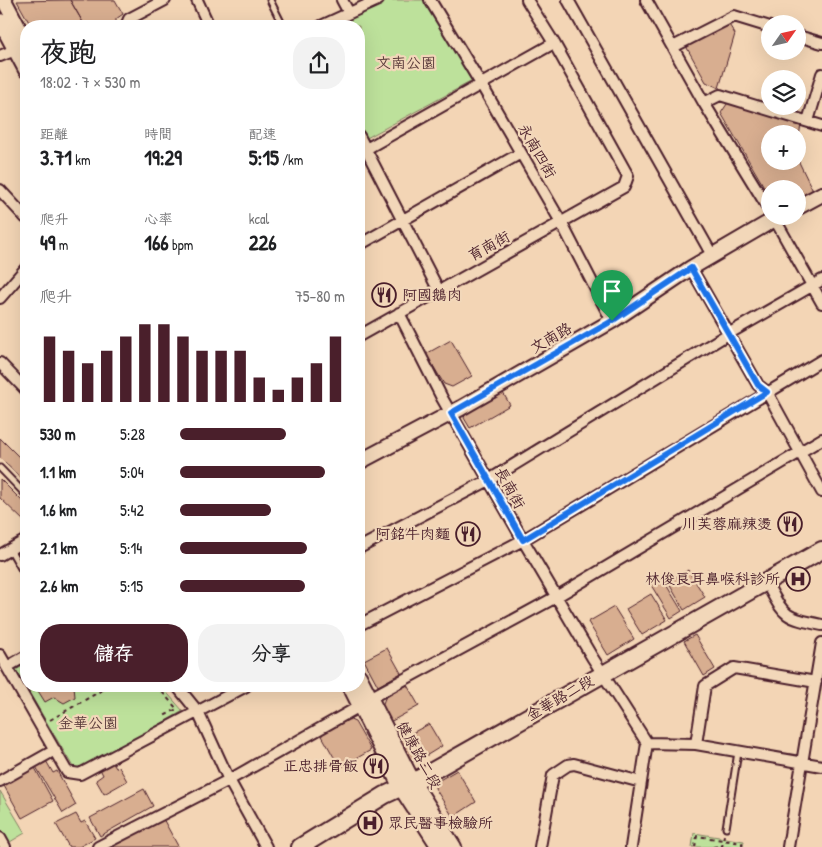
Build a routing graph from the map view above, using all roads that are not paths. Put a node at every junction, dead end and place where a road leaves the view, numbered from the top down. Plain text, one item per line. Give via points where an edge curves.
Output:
1 (4, 0) edge
2 (165, 0) edge
3 (197, 0) edge
4 (270, 0) edge
5 (342, 0) edge
6 (378, 0) edge
7 (430, 0) edge
8 (527, 0) edge
9 (568, 0) edge
10 (646, 0) edge
11 (349, 13) junction
12 (131, 20) edge
13 (206, 20) edge
14 (280, 20) edge
15 (334, 20) edge
16 (0, 21) edge
17 (761, 24) edge
18 (806, 38) edge
19 (20, 43) edge
20 (822, 43) edge
21 (554, 44) junction
22 (20, 45) edge
23 (20, 46) edge
24 (673, 47) junction
25 (0, 56) edge
26 (822, 74) edge
27 (481, 84) junction
28 (704, 103) junction
29 (808, 121) junction
30 (822, 126) edge
31 (366, 149) joint
32 (521, 153) junction
33 (0, 190) edge
34 (761, 194) edge
35 (822, 194) edge
36 (806, 203) edge
37 (20, 212) edge
38 (403, 220) junction
39 (561, 222) junction
40 (761, 225) edge
41 (780, 225) edge
42 (365, 242) edge
43 (712, 256) junction
44 (691, 268) junction
45 (20, 275) edge
46 (822, 280) edge
47 (812, 286) junction
48 (439, 291) junction
49 (0, 298) edge
50 (822, 303) edge
51 (399, 313) junction
52 (612, 321) junction
53 (365, 333) edge
54 (728, 334) junction
55 (822, 360) edge
56 (0, 363) edge
57 (20, 383) edge
58 (767, 392) junction
59 (451, 413) junction
60 (822, 439) edge
61 (801, 451) junction
62 (365, 459) edge
63 (0, 468) edge
64 (489, 480) junction
65 (20, 489) edge
66 (822, 492) edge
67 (523, 540) junction
68 (20, 543) edge
69 (365, 545) edge
70 (10, 549) junction
71 (822, 550) edge
72 (0, 555) edge
73 (20, 566) edge
74 (766, 582) junction
75 (556, 596) junction
76 (365, 623) edge
77 (822, 625) edge
78 (822, 643) edge
79 (0, 655) edge
80 (20, 659) edge
81 (7, 667) junction
82 (603, 673) junction
83 (816, 682) junction
84 (20, 689) edge
85 (21, 692) edge
86 (182, 692) edge
87 (235, 692) edge
88 (356, 692) edge
89 (363, 692) edge
90 (365, 702) junction
91 (198, 712) junction
92 (647, 743) junction
93 (696, 744) junction
94 (55, 750) junction
95 (738, 751) junction
96 (802, 762) junction
97 (822, 766) edge
98 (229, 780) junction
99 (0, 781) edge
100 (642, 782) junction
101 (407, 785) junction
102 (726, 828) dead end
103 (0, 838) edge
104 (5, 847) edge
105 (98, 847) edge
106 (266, 847) edge
107 (300, 847) edge
108 (439, 847) edge
109 (454, 847) edge
110 (540, 847) edge
111 (631, 847) edge
112 (788, 847) edge

1 - 19 street
2 - 12 street
3 - 13 street
4 - 14 lane
5 - 11 street
6 - 11 street
7 - 27 street, 永南四街
8 - 21 street
9 - 43 street
10 - 24 street
11 - 15 street
16 - 22 street
17 - 24 street via 734,16
18 - 20 street
21 - 27 street
21 - 39 street, 育南街 via 628,176 624,187
23 - 25 street
24 - 28 street
26 - 29 street
27 - 31 street
27 - 32 street, 永南四街
28 - 29 street via 720,95
28 - 34 street
29 - 30 street
31 - 38 street
32 - 38 street
32 - 39 street, 永南四街
33 - 37 street
35 - 36 street
38 - 42 street
38 - 48 street
39 - 48 street, 育南街
39 - 52 street, 永南四街
40 - 43 street, 文南路
41 - 47 street
43 - 44 street, 文南路
44 - 52 street, 文南路
44 - 54 street
45 - 49 street
46 - 47 street
47 - 50 street
47 - 54 street
48 - 51 street, 育南街
51 - 53 street, 育南街
51 - 59 street, 長南街
52 - 59 street, 文南路
54 - 58 street via 758,385
54 - 64 street
55 - 58 street
56 - 57 street
58 - 61 street
58 - 67 street
59 - 62 street, 文南路
59 - 64 street, 長南街
60 - 61 street
61 - 66 street
61 - 75 street
63 - 65 lane
64 - 67 street, 長南街
64 - 69 street
67 - 75 street, 長南街
67 - 76 street
68 - 70 street
70 - 72 street
70 - 73 lane
71 - 74 main road, 金華路二段
74 - 77 street via 782,611 794,619
74 - 82 main road, 金華路二段
75 - 82 street, 長南街
75 - 90 street
78 - 83 street
79 - 81 street
80 - 81 street
81 - 84 street
82 - 92 street, 長南街
82 - 101 main road, 金華路二段
83 - 93 street via 734,668 705,686
83 - 96 street
85 - 94 street
86 - 91 street
87 - 91 street
88 - 90 street, 健康路二段
89 - 90 street, 健康路二段
90 - 98 street
90 - 101 street, 健康路二段
91 - 94 street via 80,774 67,772
91 - 98 street
92 - 93 street
92 - 100 street
93 - 95 street
94 - 99 street
95 - 96 street
95 - 102 lane
96 - 97 street
96 - 112 street
98 - 105 street
98 - 106 street
100 - 110 street via 568,765 553,775
100 - 111 street
101 - 107 main road, 金華路二段 via 385,795 318,840
101 - 108 street, 健康路二段
101 - 109 street, 健康路二段
103 - 104 street

